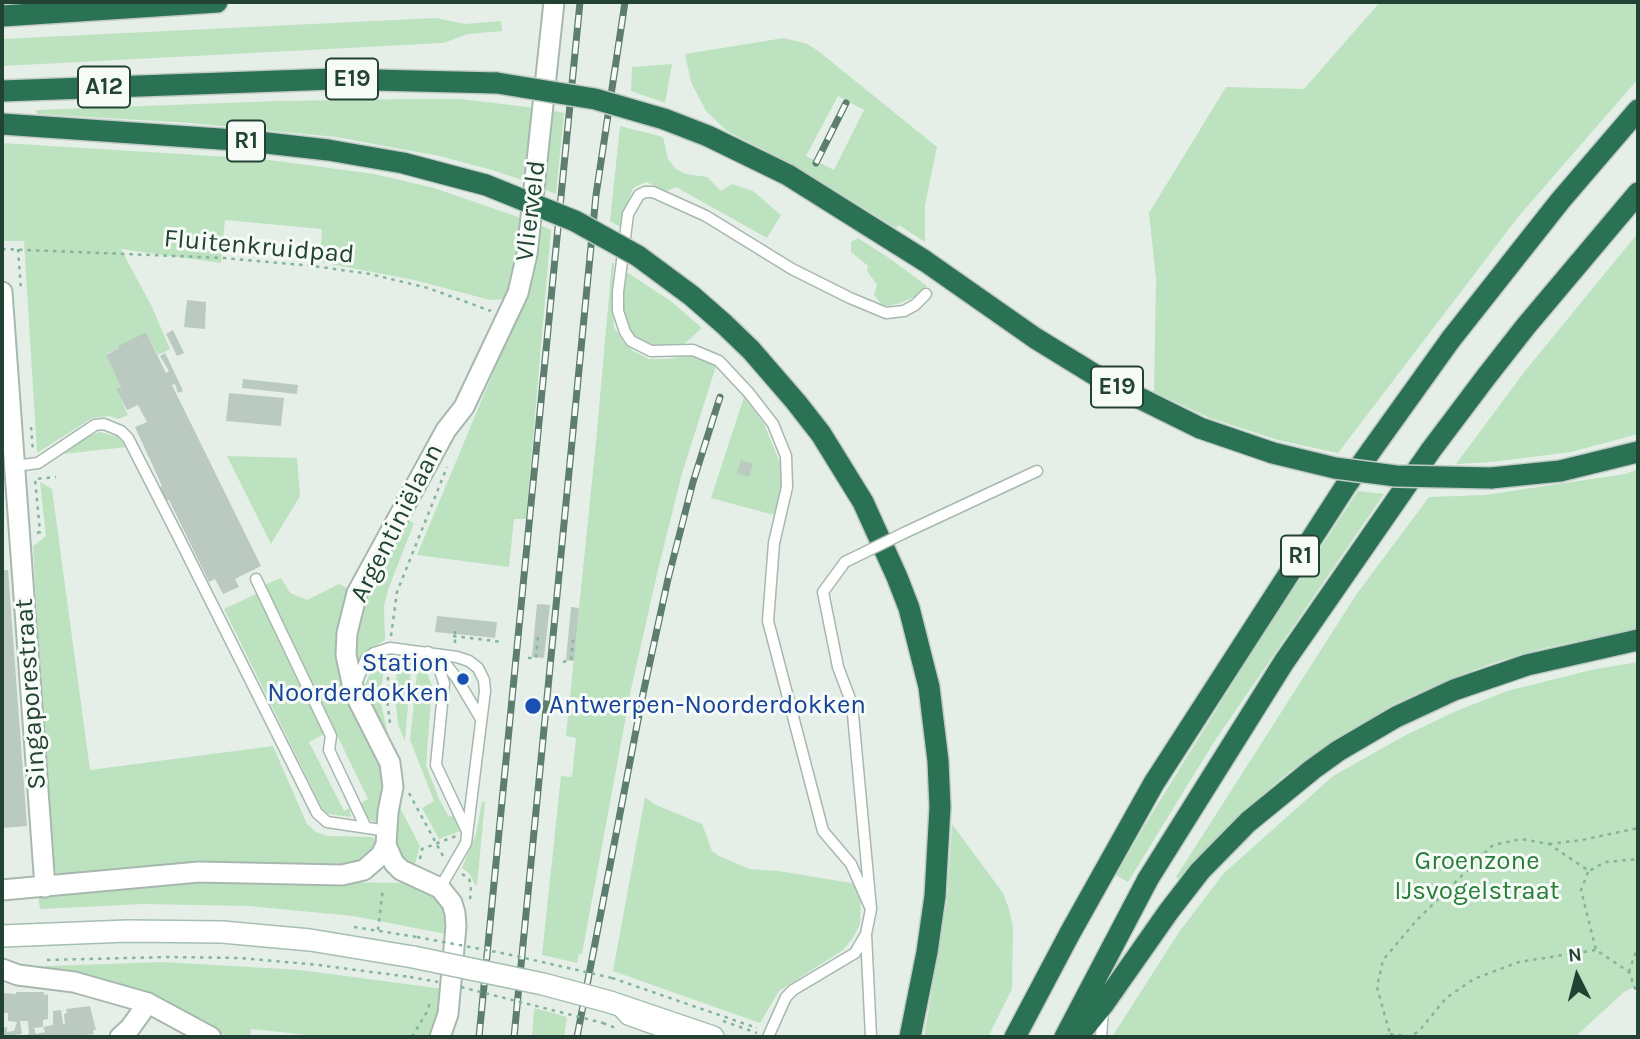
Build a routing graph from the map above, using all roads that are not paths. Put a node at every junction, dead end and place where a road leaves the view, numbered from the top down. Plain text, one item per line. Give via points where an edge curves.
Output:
1 (218, 2) edge
2 (554, 2) edge
3 (2, 16) edge
4 (206, 84) joint
5 (2, 91) edge
6 (1638, 110) edge
7 (2, 124) edge
8 (1638, 194) edge
9 (926, 294) dead end
10 (2, 304) edge
11 (464, 407) joint
12 (1638, 452) edge
13 (15, 466) junction
14 (1037, 471) dead end
15 (256, 579) dead end
16 (1638, 640) edge
17 (428, 652) junction
18 (354, 692) junction
19 (482, 720) junction
20 (366, 828) junction
21 (467, 832) junction
22 (387, 838) junction
23 (45, 887) junction
24 (440, 888) junction
25 (2, 890) edge
26 (872, 909) junction
27 (866, 934) junction
28 (4, 938) edge
29 (2, 969) edge
30 (610, 1002) junction
31 (148, 1003) junction
32 (1103, 1005) junction
33 (764, 1033) edge
34 (120, 1037) edge
35 (211, 1037) edge
36 (440, 1037) edge
37 (676, 1037) edge
38 (713, 1037) edge
39 (872, 1037) edge
40 (910, 1037) edge
41 (1015, 1037) edge
42 (1065, 1037) edge
43 (1077, 1037) edge
44 (1101, 1037) edge

1 - 3 highway
2 - 11 street, Vlierveld via 526,264 518,293
4 - 5 highway, A12
4 - 12 highway, E19, bridge via 379,78 497,83 595,99 664,119 788,175 1070,360 1138,398 1200,428 1273,453 1387,475 1491,478 1560,471
6 - 41 highway, R1 via 1460,328 1345,487 1154,783
7 - 40 highway, R1, bridge via 328,150 486,185 575,221 638,256 692,296 751,350 821,434 863,502 909,608 929,687 940,807 935,896
8 - 42 highway, R1 via 1486,377 1284,662 1154,868
9 - 26 lane via 904,311 886,313 792,269 706,216 653,192 639,195 628,214 618,292 625,332 631,341 651,351 693,350 719,361 773,424 786,456 787,487 774,543 768,621 823,831 851,864
10 - 13 street, Singaporestraat
11 - 18 street, Argentiniëlaan via 446,430 357,593 346,655
13 - 20 lane via 38,463 95,425 113,426 128,438 317,813 327,822
13 - 23 street, Singaporestraat
14 - 26 lane, bridge via 845,562 823,592 838,667 852,704
15 - 20 lane via 331,736 329,750
16 - 32 highway via 1490,677 1422,704 1338,751 1279,795 1222,847 1176,901
17 - 18 lane via 390,648 374,653 366,659
17 - 19 lane via 443,661
17 - 19 lane via 457,657 478,668 485,691
17 - 21 lane via 444,683 436,765
18 - 22 street, Argentiniëlaan via 390,763 393,787
19 - 21 lane
20 - 22 lane
21 - 24 lane via 463,851
22 - 23 street via 373,864 342,875 199,872
22 - 24 street via 394,863 401,870
23 - 25 street
24 - 36 street via 452,904 456,926 448,1014
26 - 27 lane
27 - 33 lane via 855,953 793,990
27 - 39 lane
28 - 30 street, bridge via 222,932 310,940 413,957
29 - 31 street via 74,982
30 - 37 lane via 626,1019
30 - 38 street
31 - 34 street
31 - 35 street
32 - 43 highway
32 - 44 lane

